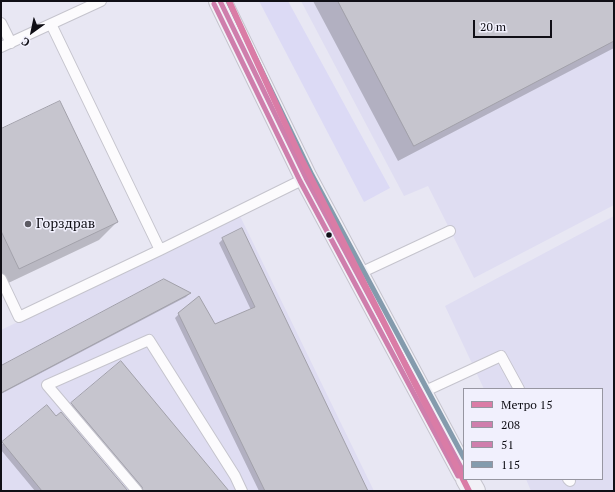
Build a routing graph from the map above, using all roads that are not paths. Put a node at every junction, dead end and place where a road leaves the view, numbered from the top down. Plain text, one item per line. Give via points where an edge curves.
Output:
1 (101, 1) edge
2 (220, 1) edge
3 (1, 23) edge
4 (51, 24) junction
5 (11, 42) junction
6 (1, 47) edge
7 (306, 178) junction
8 (450, 230) dead end
9 (160, 250) junction
10 (358, 274) junction
11 (1, 279) edge
12 (518, 388) edge
13 (421, 393) junction
14 (463, 471) edge
15 (468, 480) edge
16 (137, 491) edge
17 (242, 491) edge
18 (474, 491) edge

1 - 4 lane
2 - 7 street
3 - 5 lane
4 - 5 lane
4 - 9 lane
5 - 6 lane
7 - 9 lane
7 - 10 street
8 - 10 lane
9 - 11 lane via 19,317
10 - 13 street
12 - 13 lane via 501,356
13 - 14 street
15 - 18 street
16 - 17 lane via 47,385 149,340

